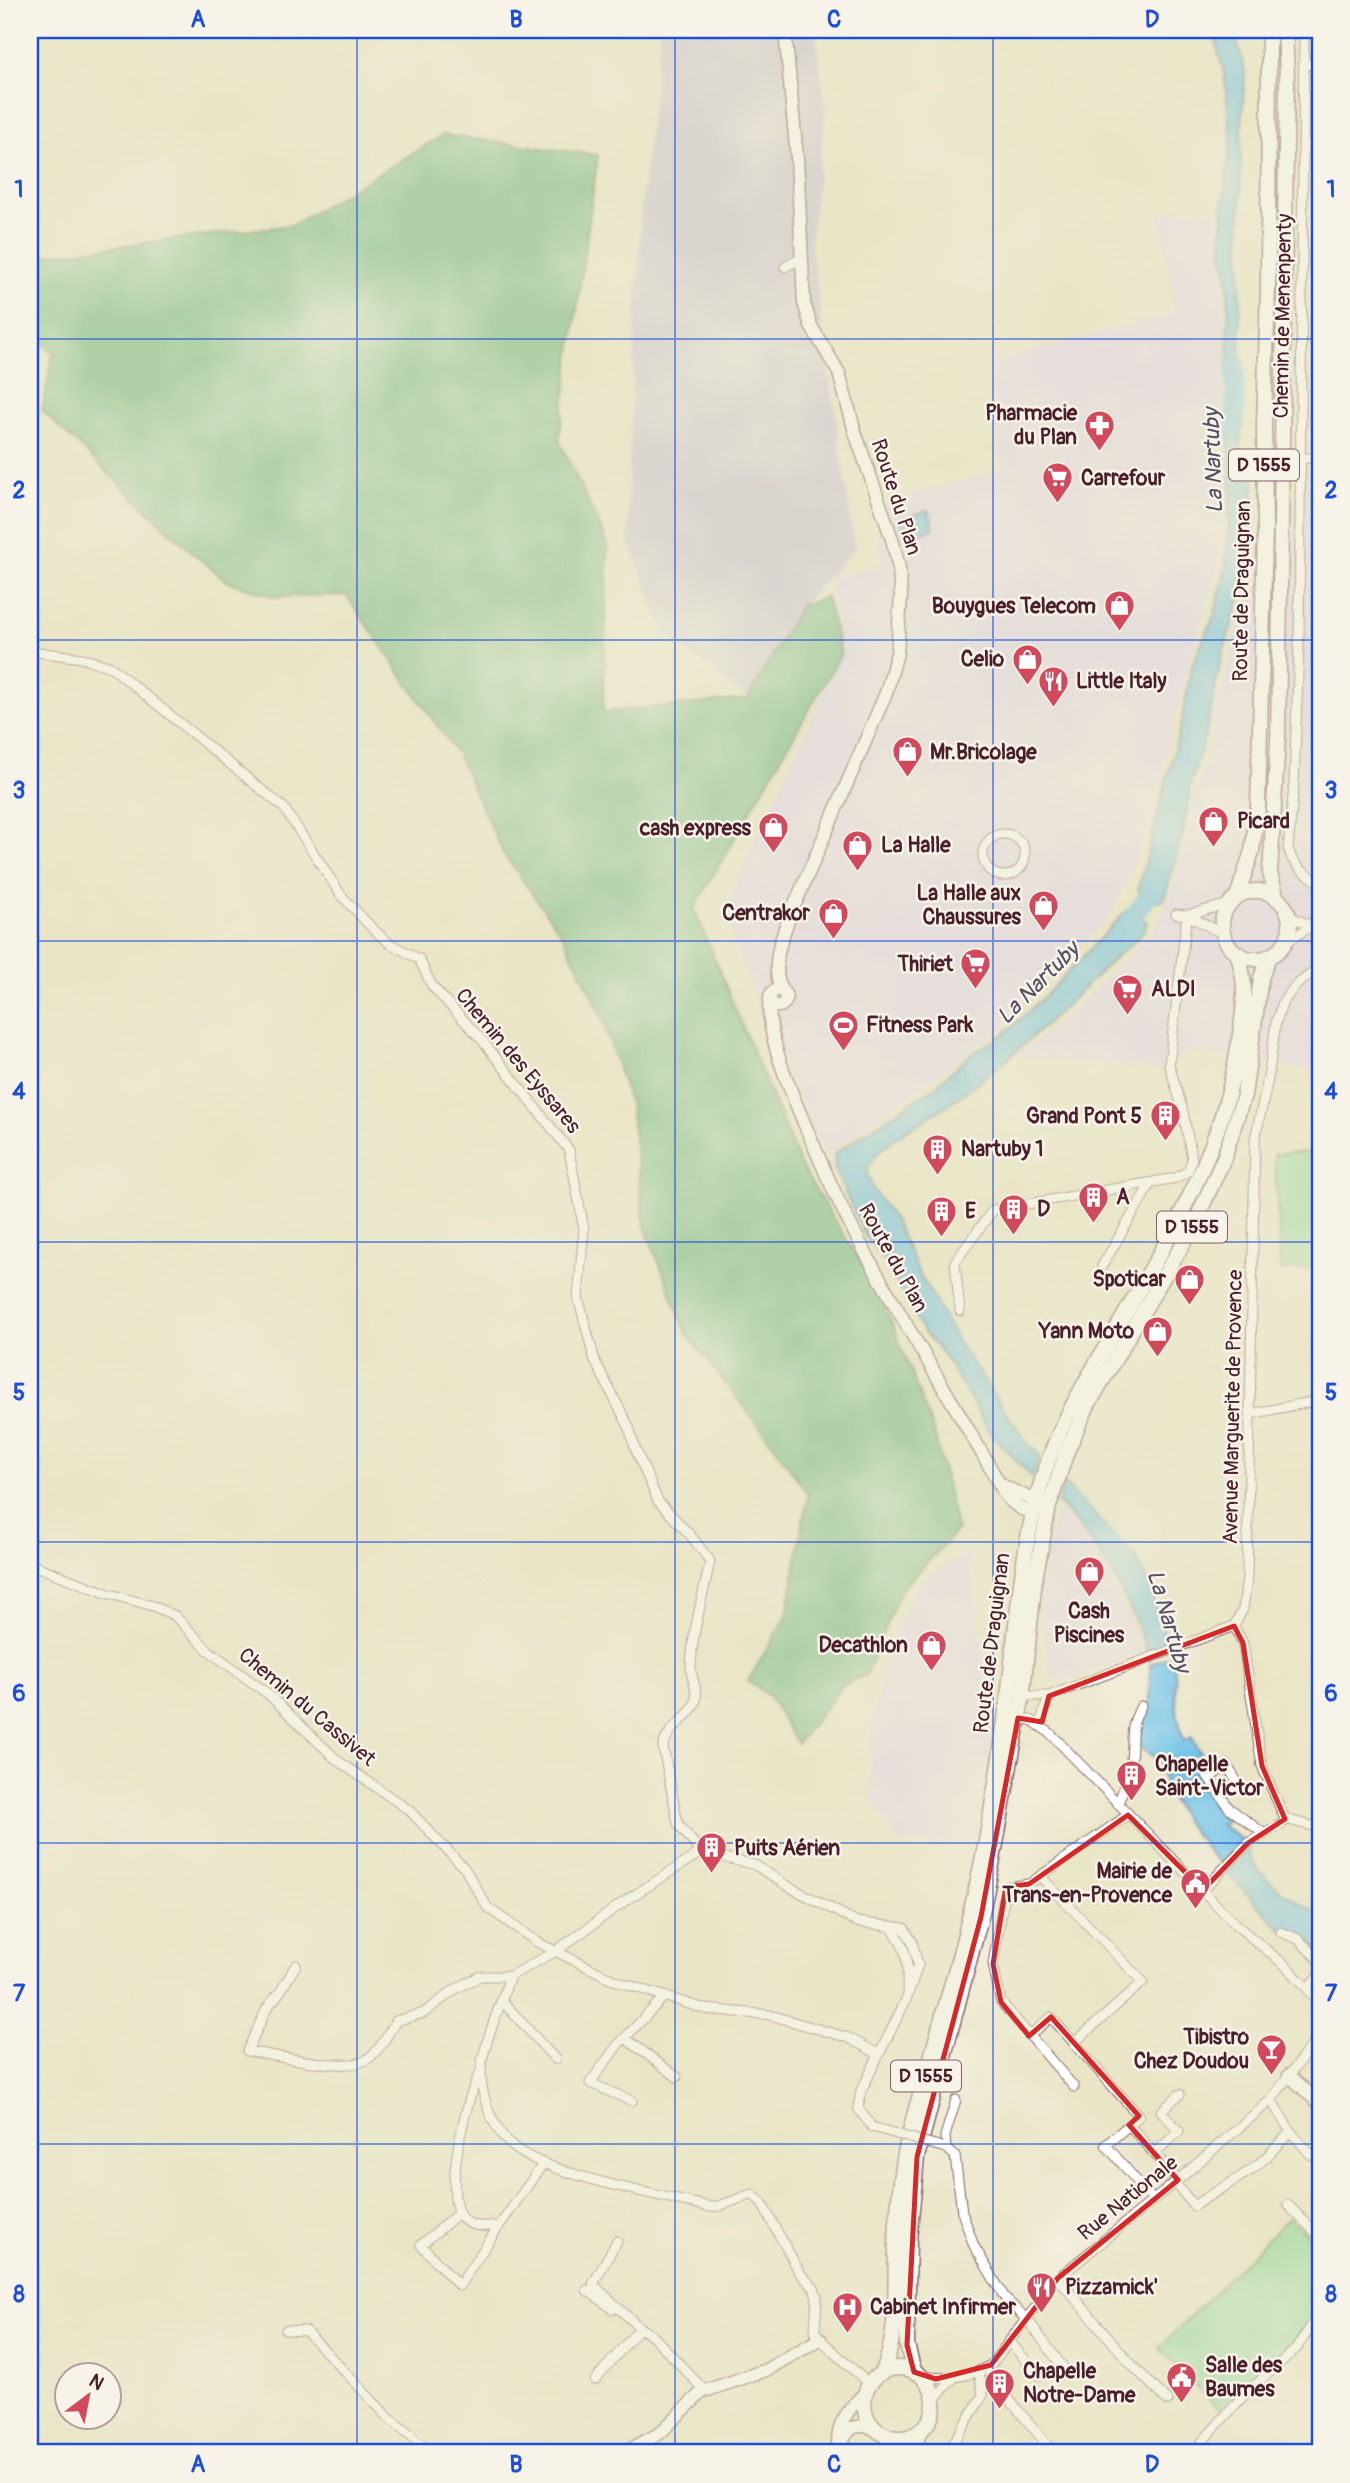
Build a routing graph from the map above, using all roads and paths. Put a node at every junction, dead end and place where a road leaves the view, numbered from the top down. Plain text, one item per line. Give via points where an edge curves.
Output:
1 (785, 30) edge
2 (1269, 30) edge
3 (1285, 30) edge
4 (1304, 30) edge
5 (1320, 62) edge
6 (1304, 65) junction
7 (802, 258) junction
8 (785, 267) dead end
9 (1320, 457) edge
10 (1299, 459) junction
11 (30, 651) edge
12 (1004, 877) joint
13 (1320, 883) edge
14 (1278, 899) junction
15 (1233, 901) junction
16 (1176, 914) dead end
17 (1187, 915) junction
18 (1288, 915) junction
19 (1316, 926) edge
20 (1223, 934) junction
21 (1285, 943) junction
22 (1237, 953) junction
23 (1269, 956) junction
24 (1320, 967) edge
25 (1151, 1183) junction
26 (1102, 1266) dead end
27 (960, 1311) dead end
28 (1320, 1400) edge
29 (1251, 1414) junction
30 (1042, 1506) junction
31 (30, 1564) edge
32 (1016, 1621) junction
33 (1234, 1626) junction
34 (1027, 1694) junction
35 (1049, 1696) junction
36 (1141, 1706) dead end
37 (1018, 1718) junction
38 (1040, 1724) junction
39 (1003, 1726) junction
40 (1221, 1795) junction
41 (1118, 1804) junction
42 (1128, 1815) junction
43 (1286, 1819) junction
44 (1320, 1826) edge
45 (1263, 1833) junction
46 (701, 1852) junction
47 (1040, 1876) junction
48 (1203, 1890) junction
49 (1281, 1932) dead end
50 (555, 1952) junction
51 (1320, 1961) edge
52 (296, 1965) dead end
53 (1320, 1975) edge
54 (510, 1976) junction
55 (1307, 1988) junction
56 (665, 1996) junction
57 (502, 2001) junction
58 (1320, 2006) edge
59 (1320, 2034) edge
60 (1030, 2036) junction
61 (625, 2038) junction
62 (1074, 2043) junction
63 (878, 2054) junction
64 (555, 2059) dead end
65 (481, 2073) junction
66 (1289, 2075) junction
67 (677, 2077) dead end
68 (1074, 2087) dead end
69 (1180, 2094) dead end
70 (957, 2100) dead end
71 (632, 2101) dead end
72 (1271, 2101) junction
73 (1320, 2104) edge
74 (1129, 2125) junction
75 (1292, 2132) junction
76 (944, 2148) junction
77 (1320, 2151) edge
78 (1155, 2153) dead end
79 (543, 2164) junction
80 (1177, 2181) junction
81 (1153, 2200) junction
82 (1288, 2205) dead end
83 (458, 2213) junction
84 (499, 2225) junction
85 (1320, 2236) edge
86 (617, 2241) dead end
87 (1058, 2278) junction
88 (587, 2290) dead end
89 (1320, 2313) edge
90 (1028, 2322) junction
91 (640, 2328) junction
92 (286, 2330) dead end
93 (820, 2339) junction
94 (1010, 2342) junction
95 (982, 2370) junction
96 (882, 2373) junction
97 (917, 2374) junction
98 (1068, 2374) dead end
99 (1038, 2375) dead end
100 (954, 2378) junction
101 (595, 2380) dead end
102 (869, 2388) junction
103 (705, 2391) junction
104 (934, 2399) junction
105 (1168, 2401) dead end
106 (880, 2432) junction
107 (919, 2432) junction
108 (839, 2452) edge
109 (432, 2453) edge
110 (505, 2453) edge
111 (518, 2453) edge
112 (624, 2453) edge
113 (893, 2453) edge
114 (914, 2453) edge
115 (947, 2453) edge
116 (1053, 2453) edge
117 (1197, 2453) edge

1 - 7 street, Route du Plan
2 - 15 main road, Route de Draguignan / D 1555 via 1258,808 1252,851
3 - 14 main road, Route de Draguignan / D 1555 via 1278,739 1270,873
4 - 6 street, Chemin de Menenpenty
5 - 6 street
6 - 10 street, Chemin de Menenpenty
7 - 8 street
7 - 30 street, Route du Plan via 804,303 811,326 839,373 892,539 901,596 897,653 886,693 778,948 769,1017 790,1089 863,1249 999,1484
9 - 10 street
10 - 13 street, Chemin de Menenpenty via 1298,685 1288,848 1301,870
11 - 46 street, Chemin des Eyssares via 111,667 284,808 341,895 390,943 419,958 432,986 569,1150 584,1229 578,1297 595,1361 629,1427 658,1501 710,1561 698,1609 691,1671 696,1700 666,1735 663,1747 678,1824
12 - 12 street via 1019,871 1026,854 1018,839 1003,834 988,840 983,859 990,871
14 - 15 main road via 1257,891
14 - 18 main road
15 - 17 street
15 - 20 main road via 1224,914
16 - 17 street
17 - 20 street
17 - 25 street via 1169,1064 1192,1159 1188,1171
18 - 19 street
18 - 21 main road
19 - 21 street
20 - 22 main road
21 - 23 main road
22 - 23 main road via 1258,959
22 - 30 main road, Route de Draguignan / D 1555 via 1245,996 1242,1021 1230,1091 1210,1153 1176,1227 1075,1399 1048,1460 1040,1486
23 - 30 main road, Route de Draguignan / D 1555 via 1261,978 1244,1095 1224,1158 1194,1225 1088,1405
24 - 29 street, Avenue Marguerite de Provence via 1283,1002 1255,1139
25 - 26 street
25 - 27 street via 993,1210 956,1262
28 - 29 street
29 - 33 street, Avenue Marguerite de Provence via 1247,1577 1243,1609
30 - 32 main road, Route de Draguignan / D 1555 via 1021,1574
30 - 34 main road, Route de Draguignan / D 1555
31 - 50 street, Chemin du Cassivet via 175,1616 337,1760 409,1810 465,1870 488,1908
32 - 34 street via 1017,1678
32 - 39 main road, Route de Draguignan / D 1555
33 - 35 street
33 - 43 street via 1243,1643 1262,1766
34 - 35 street
34 - 37 main road, Route de Draguignan / D 1555
35 - 38 street
36 - 41 street via 1131,1724 1131,1758
37 - 38 street
37 - 39 street
37 - 97 main road, Route de Draguignan / D 1555 via 984,1906 917,2157 909,2240 907,2344
38 - 41 street
39 - 96 main road, Route de Draguignan / D 1555 via 970,1913 905,2154 896,2228 893,2332
40 - 40 street via 1208,1776 1227,1765 1237,1782
40 - 45 street via 1229,1808
41 - 42 street
42 - 47 street
42 - 48 street
43 - 44 street
43 - 45 street
45 - 48 street
46 - 50 street
46 - 63 street via 755,1865 857,1922 890,1926 904,1942 906,2000
47 - 60 street via 1029,1884 1006,1887 993,1964 1002,2002
47 - 62 street via 1143,1982
48 - 55 street
49 - 51 street via 1298,1939
50 - 54 street
50 - 56 street, Chemin du Cassivet via 616,1981
52 - 54 street via 267,2008 247,2051 339,2065 365,2061 396,2021 424,2013 480,1976
53 - 55 street
54 - 57 street
55 - 58 street
56 - 61 street
56 - 63 street, Chemin du Cassivet via 705,2009 770,2015 849,2038
57 - 64 street
57 - 65 street
59 - 66 street, Rue Nationale
60 - 62 street via 1051,2017
60 - 68 street
61 - 67 street
61 - 71 street via 590,2083
62 - 74 street via 1139,2116
63 - 76 street, bridge via 858,2108 872,2127
65 - 79 street via 489,2113 497,2127 508,2142
65 - 83 street via 471,2088 456,2165
66 - 72 street, Rue Nationale
66 - 73 street
69 - 78 street via 1161,2111 1179,2131
70 - 76 street
72 - 75 street
72 - 80 street, Rue Nationale
74 - 80 street
74 - 81 street via 1106,2145
75 - 77 street via 1311,2155
75 - 80 street via 1251,2170 1194,2206
76 - 90 street via 955,2156 962,2212 975,2246 1005,2298
79 - 84 street
79 - 93 street via 710,2207 752,2194 814,2288 815,2331
80 - 81 street, Rue Nationale
81 - 87 street, Rue Nationale
82 - 85 street
83 - 84 street via 478,2227
83 - 84 street via 421,2245 459,2286
86 - 91 street via 593,2284
87 - 90 street, Rue Nationale
87 - 105 street
88 - 91 street
89 - 117 street via 1296,2349 1245,2394
90 - 94 street, Rue Nationale
90 - 98 street
91 - 101 street
91 - 103 street
92 - 109 street via 306,2331 387,2416
93 - 102 street
93 - 103 street via 766,2370
94 - 95 street, Rue Nationale via 992,2365
94 - 99 street
95 - 100 street
95 - 115 street via 983,2395
95 - 116 street
96 - 97 main road via 898,2369
96 - 102 main road
97 - 100 street
97 - 104 main road
100 - 104 street
102 - 106 main road via 865,2410
102 - 108 street via 842,2421
103 - 112 street via 660,2432
104 - 107 main road via 931,2418
106 - 107 main road via 903,2438
106 - 108 street via 854,2426
106 - 113 main road
107 - 114 main road
110 - 111 street

